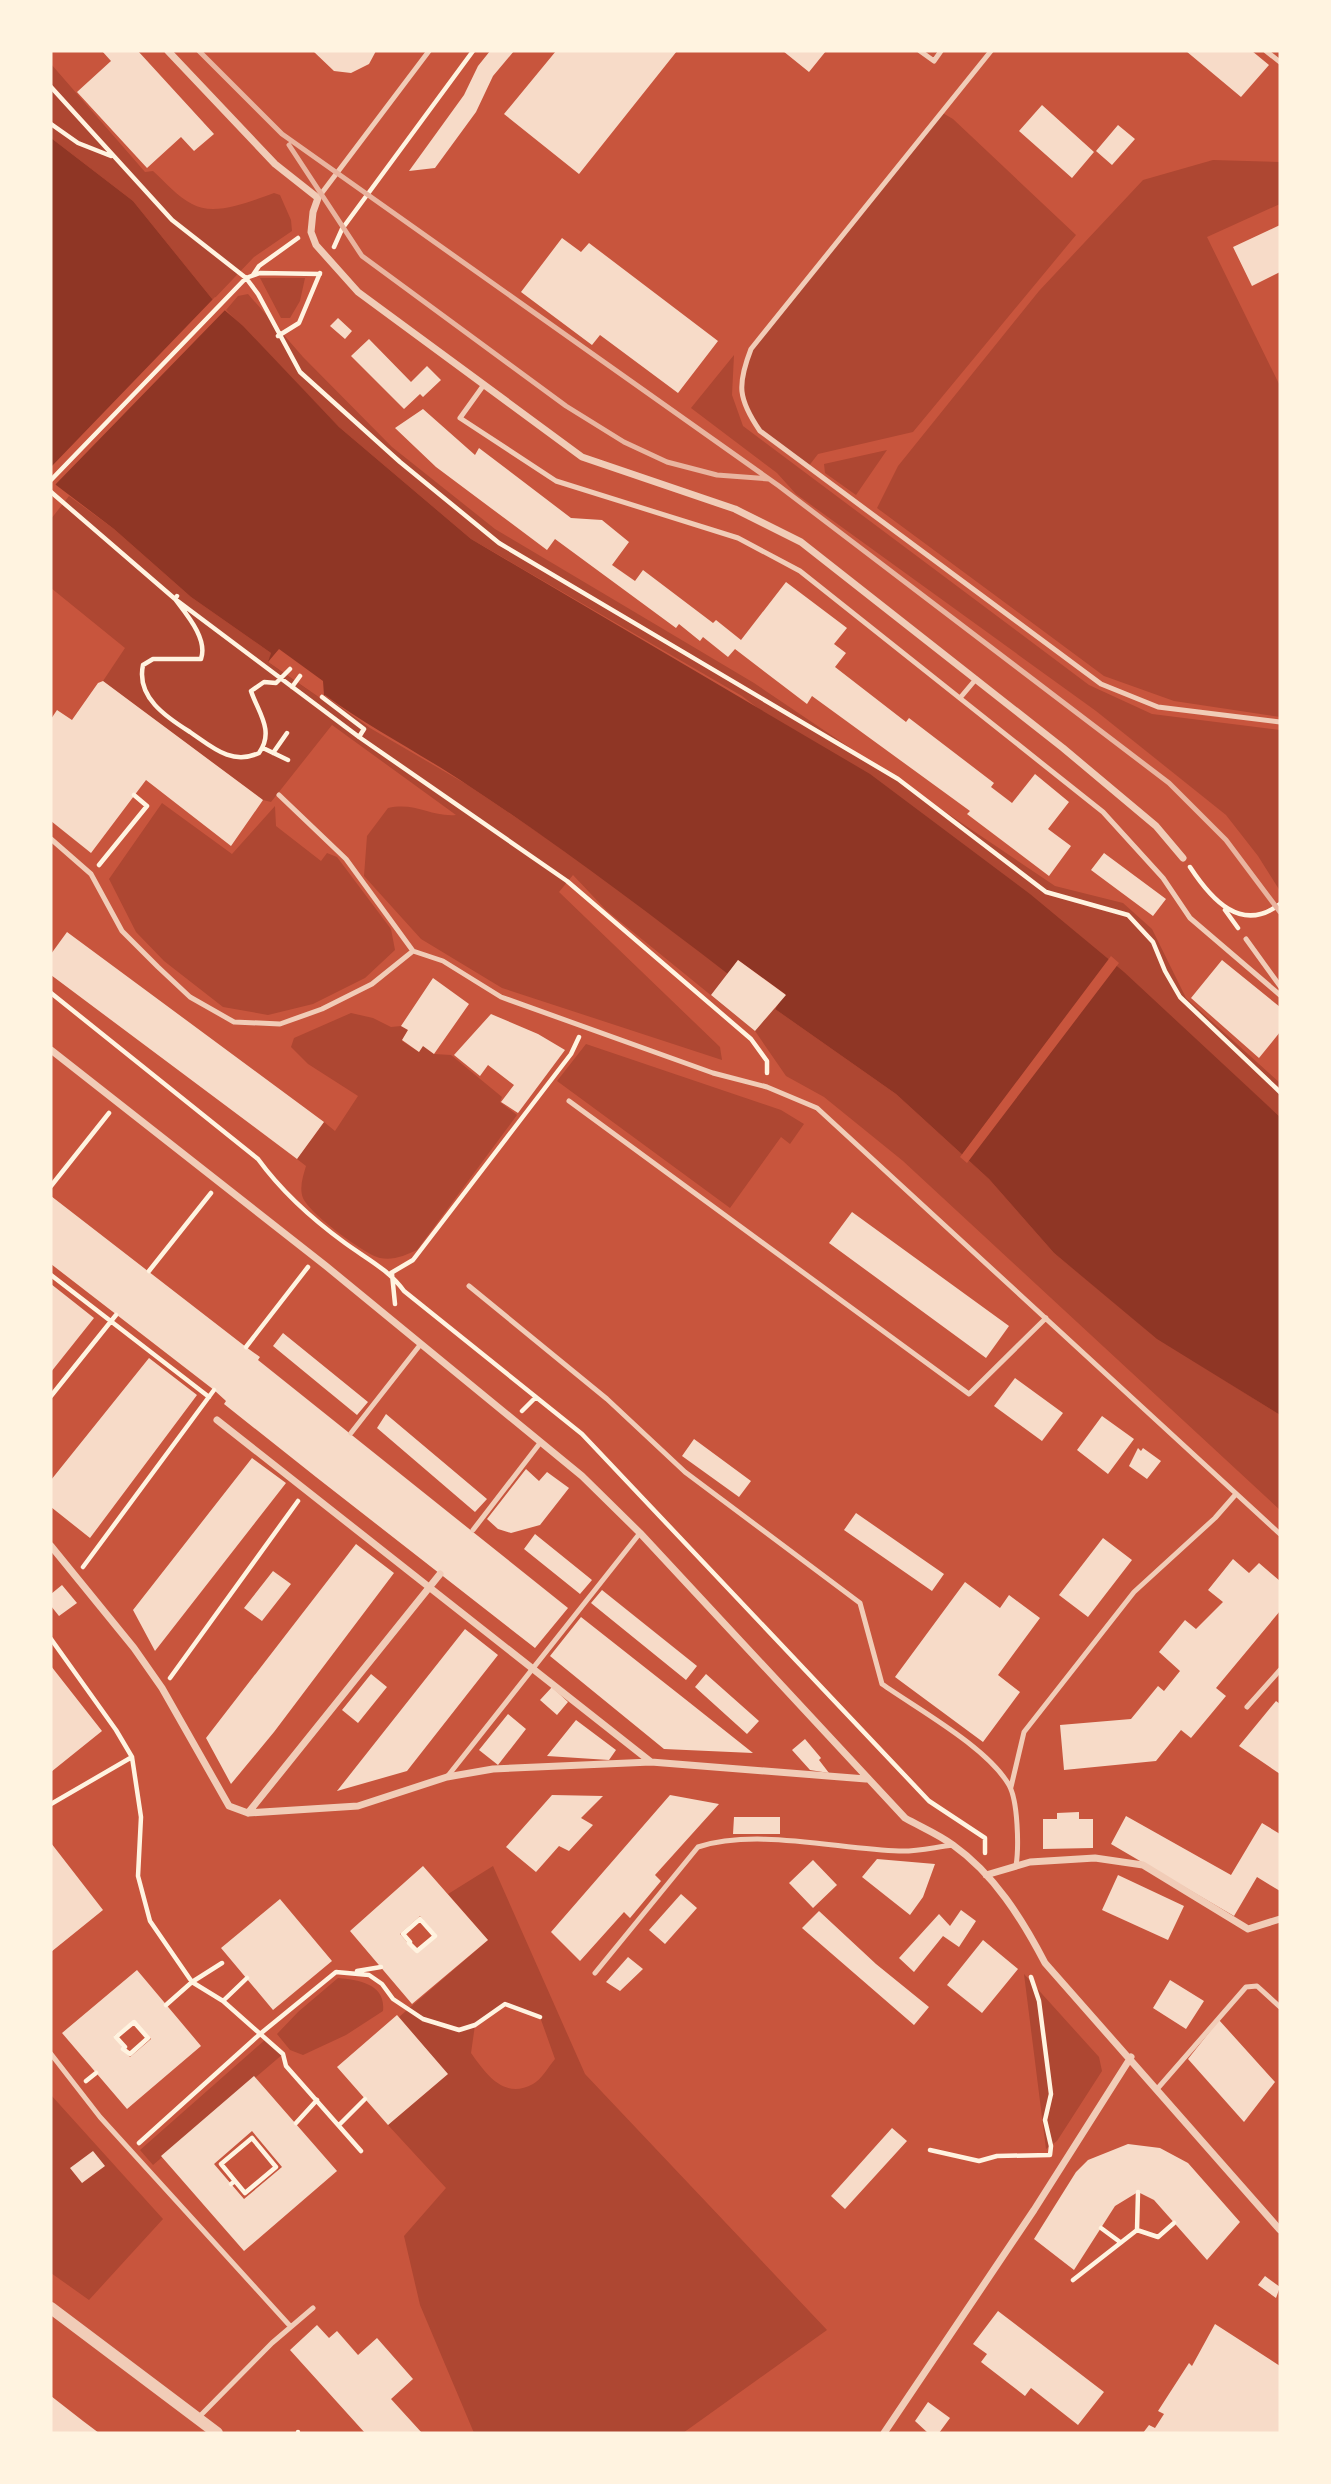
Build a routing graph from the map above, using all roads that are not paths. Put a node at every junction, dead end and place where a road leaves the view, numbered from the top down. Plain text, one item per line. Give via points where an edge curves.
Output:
1 (169, 51) edge
2 (429, 51) edge
3 (920, 51) edge
4 (941, 51) edge
5 (991, 51) edge
6 (1266, 51) edge
7 (1280, 62) edge
8 (318, 198) junction
9 (483, 386) junction
10 (976, 679) junction
11 (960, 698) junction
12 (1280, 722) edge
13 (279, 795) dead end
14 (51, 839) edge
15 (1183, 858) road end
16 (1246, 939) road end
17 (413, 951) junction
18 (1280, 986) edge
19 (1280, 995) edge
20 (51, 1050) edge
21 (569, 1101) dead end
22 (469, 1286) dead end
23 (1046, 1318) junction
24 (420, 1345) junction
25 (217, 1420) dead end
26 (351, 1433) dead end
27 (540, 1443) junction
28 (1236, 1494) junction
29 (473, 1530) dead end
30 (639, 1533) junction
31 (1280, 1534) edge
32 (51, 1546) edge
33 (440, 1574) dead end
34 (431, 1587) junction
35 (534, 1668) junction
36 (1280, 1670) edge
37 (1247, 1707) dead end
38 (651, 1762) junction
39 (447, 1777) junction
40 (866, 1779) junction
41 (1011, 1787) junction
42 (248, 1813) junction
43 (953, 1845) junction
44 (1017, 1866) junction
45 (986, 1875) junction
46 (1280, 1919) edge
47 (594, 1973) dead end
48 (1280, 2007) edge
49 (51, 2054) edge
50 (1131, 2057) junction
51 (1158, 2088) junction
52 (1280, 2230) edge
53 (51, 2308) edge
54 (313, 2308) dead end
55 (291, 2327) junction
56 (197, 2419) junction
57 (217, 2433) edge
58 (884, 2433) edge

1 - 8 street via 275,164
2 - 8 lane
3 - 4 lane via 934,61
5 - 12 lane via 751,349 740,378 744,408 760,431 1101,684 1158,707
6 - 7 lane
8 - 9 street via 311,232 328,260 358,292
9 - 10 street via 582,457 734,509 801,542
9 - 11 lane via 460,418 556,481 738,538 788,564
10 - 11 lane
10 - 15 street via 1156,826
11 - 19 lane via 1103,812 1163,878 1190,918
13 - 17 lane via 346,859
14 - 17 lane via 92,874 122,931 190,997 234,1022 279,1024 322,1009 372,984
16 - 18 lane
17 - 23 lane via 443,961 501,997 817,1108
20 - 24 street
21 - 23 lane via 969,1394
22 - 41 lane via 607,1399 685,1472 860,1603 882,1684 992,1760
23 - 28 lane
24 - 26 lane
24 - 27 street
25 - 34 street
27 - 29 lane
27 - 30 street via 582,1476
28 - 31 lane
28 - 41 lane via 1134,1592 1024,1732
30 - 35 lane
30 - 40 street
32 - 42 street via 162,1688 229,1806
33 - 34 street
34 - 35 street
34 - 42 street
35 - 38 street
35 - 39 lane
36 - 37 lane
38 - 39 street via 493,1769
38 - 40 street
39 - 42 street via 358,1805
40 - 43 street via 905,1818
41 - 44 lane
43 - 45 street
43 - 47 lane via 902,1851 716,1841 698,1847
44 - 45 street
44 - 46 street via 1095,1858 1143,1865 1248,1929
45 - 50 street via 1022,1920 1045,1963
48 - 51 lane via 1257,1986 1245,1987
49 - 55 lane via 130,2151
50 - 51 street
50 - 58 street
51 - 52 street
53 - 56 street
54 - 55 lane
55 - 56 lane
56 - 57 street

